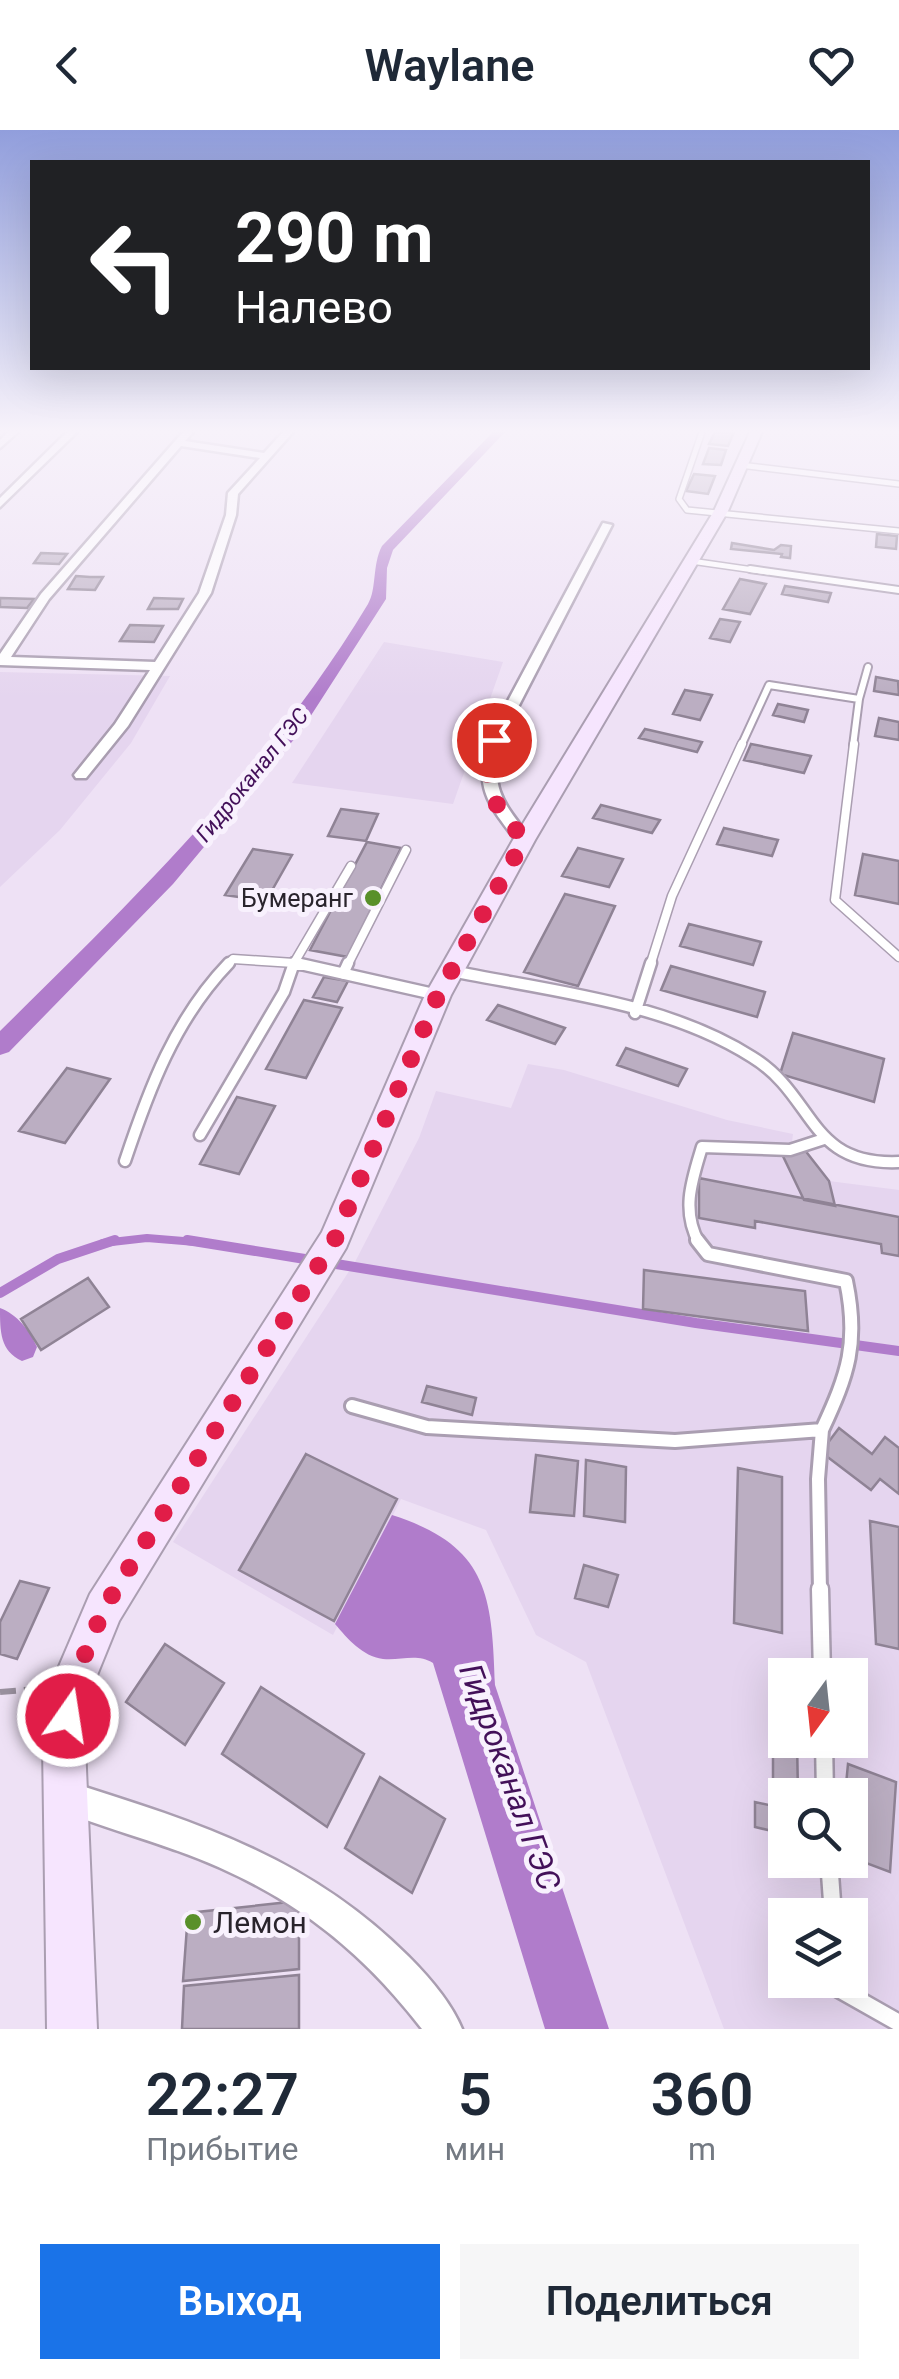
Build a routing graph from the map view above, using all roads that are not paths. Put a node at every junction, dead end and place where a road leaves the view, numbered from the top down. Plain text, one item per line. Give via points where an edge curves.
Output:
1 (111, 521) edge
2 (229, 521) edge
3 (715, 521) edge
4 (807, 521) edge
5 (607, 525) dead end
6 (899, 532) edge
7 (692, 561) junction
8 (899, 590) edge
9 (1, 661) edge
10 (156, 666) junction
11 (868, 668) dead end
12 (858, 699) junction
13 (80, 775) dead end
14 (524, 840) junction
15 (406, 850) dead end
16 (351, 866) dead end
17 (899, 957) edge
18 (294, 963) junction
19 (451, 970) junction
20 (343, 974) junction
21 (438, 995) junction
22 (635, 1013) junction
23 (200, 1135) dead end
24 (824, 1138) junction
25 (125, 1161) dead end
26 (899, 1162) edge
27 (352, 1406) dead end
28 (822, 1430) junction
29 (822, 1658) edge
30 (66, 1797) junction
31 (855, 1998) edge
32 (899, 2022) edge
33 (72, 2029) edge
34 (444, 2029) edge

1 - 9 street
2 - 10 street via 205,593
3 - 7 main road
4 - 6 lane
5 - 14 street via 488,762 488,794
7 - 8 lane
7 - 14 main road
9 - 10 street
10 - 13 street via 121,726
11 - 12 lane
12 - 17 lane via 835,900
12 - 22 lane via 769,684 672,896
14 - 19 main road
15 - 20 lane
16 - 18 lane
18 - 20 lane
18 - 23 lane via 284,992
18 - 25 lane via 233,958 216,974 153,1075
19 - 21 main road
19 - 22 lane
20 - 21 lane
21 - 30 main road via 335,1239 104,1608 72,1686
22 - 24 lane via 752,1056 775,1074
24 - 26 lane via 861,1162
24 - 28 lane via 790,1150 702,1147 684,1213 708,1254 846,1281 856,1324 848,1375
27 - 28 lane via 427,1427 675,1441
28 - 29 lane
30 - 33 main road
30 - 34 street via 272,1872 347,1920 412,1982
31 - 32 lane

